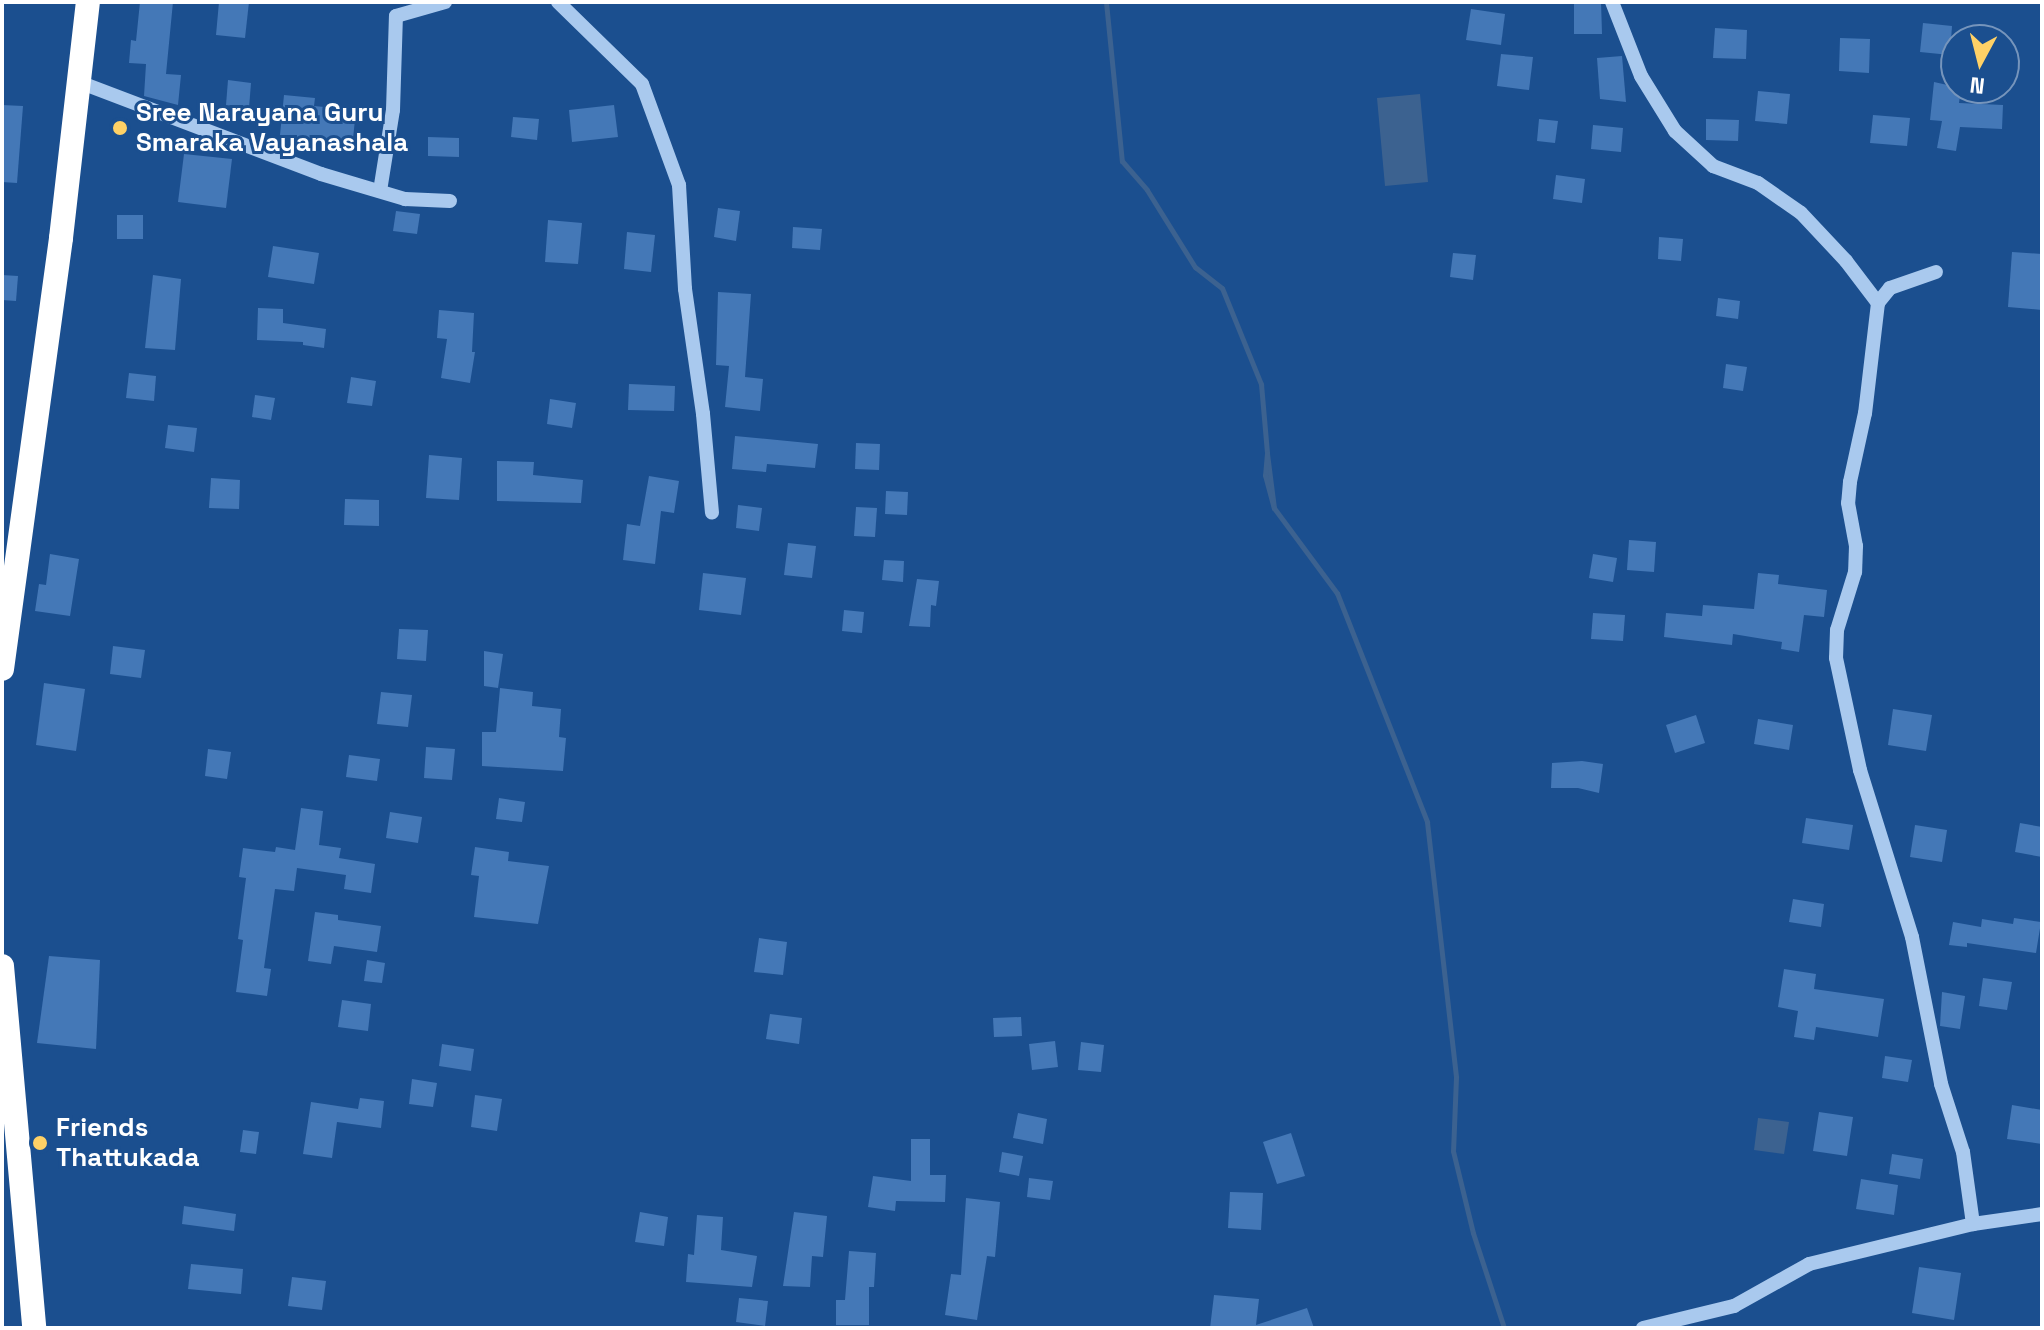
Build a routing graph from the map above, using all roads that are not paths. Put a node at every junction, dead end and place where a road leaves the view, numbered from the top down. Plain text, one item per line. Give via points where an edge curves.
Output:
1 (88, 2) edge
2 (445, 2) edge
3 (558, 2) edge
4 (1612, 2) edge
5 (79, 82) junction
6 (380, 191) junction
7 (450, 201) dead end
8 (1936, 272) dead end
9 (1878, 303) junction
10 (712, 513) dead end
11 (6, 604) edge
12 (2, 669) edge
13 (2, 966) edge
14 (4, 998) edge
15 (2042, 1214) edge
16 (1973, 1224) junction
17 (34, 1328) edge
18 (1643, 1328) edge

1 - 5 highway
2 - 6 street via 396,16 393,110
3 - 10 street via 642,84 679,185 685,289
4 - 9 street via 1641,76 1675,131 1713,166 1758,183 1801,213
5 - 6 street via 321,174
5 - 11 highway
6 - 7 street via 405,199
8 - 9 street via 1890,288
9 - 16 street via 1848,503 1855,572 1837,630 1836,658 1860,770 1912,937 1941,1084 1963,1152
11 - 12 highway
13 - 14 highway
14 - 17 highway
15 - 16 street
16 - 18 street via 1809,1264 1734,1306

